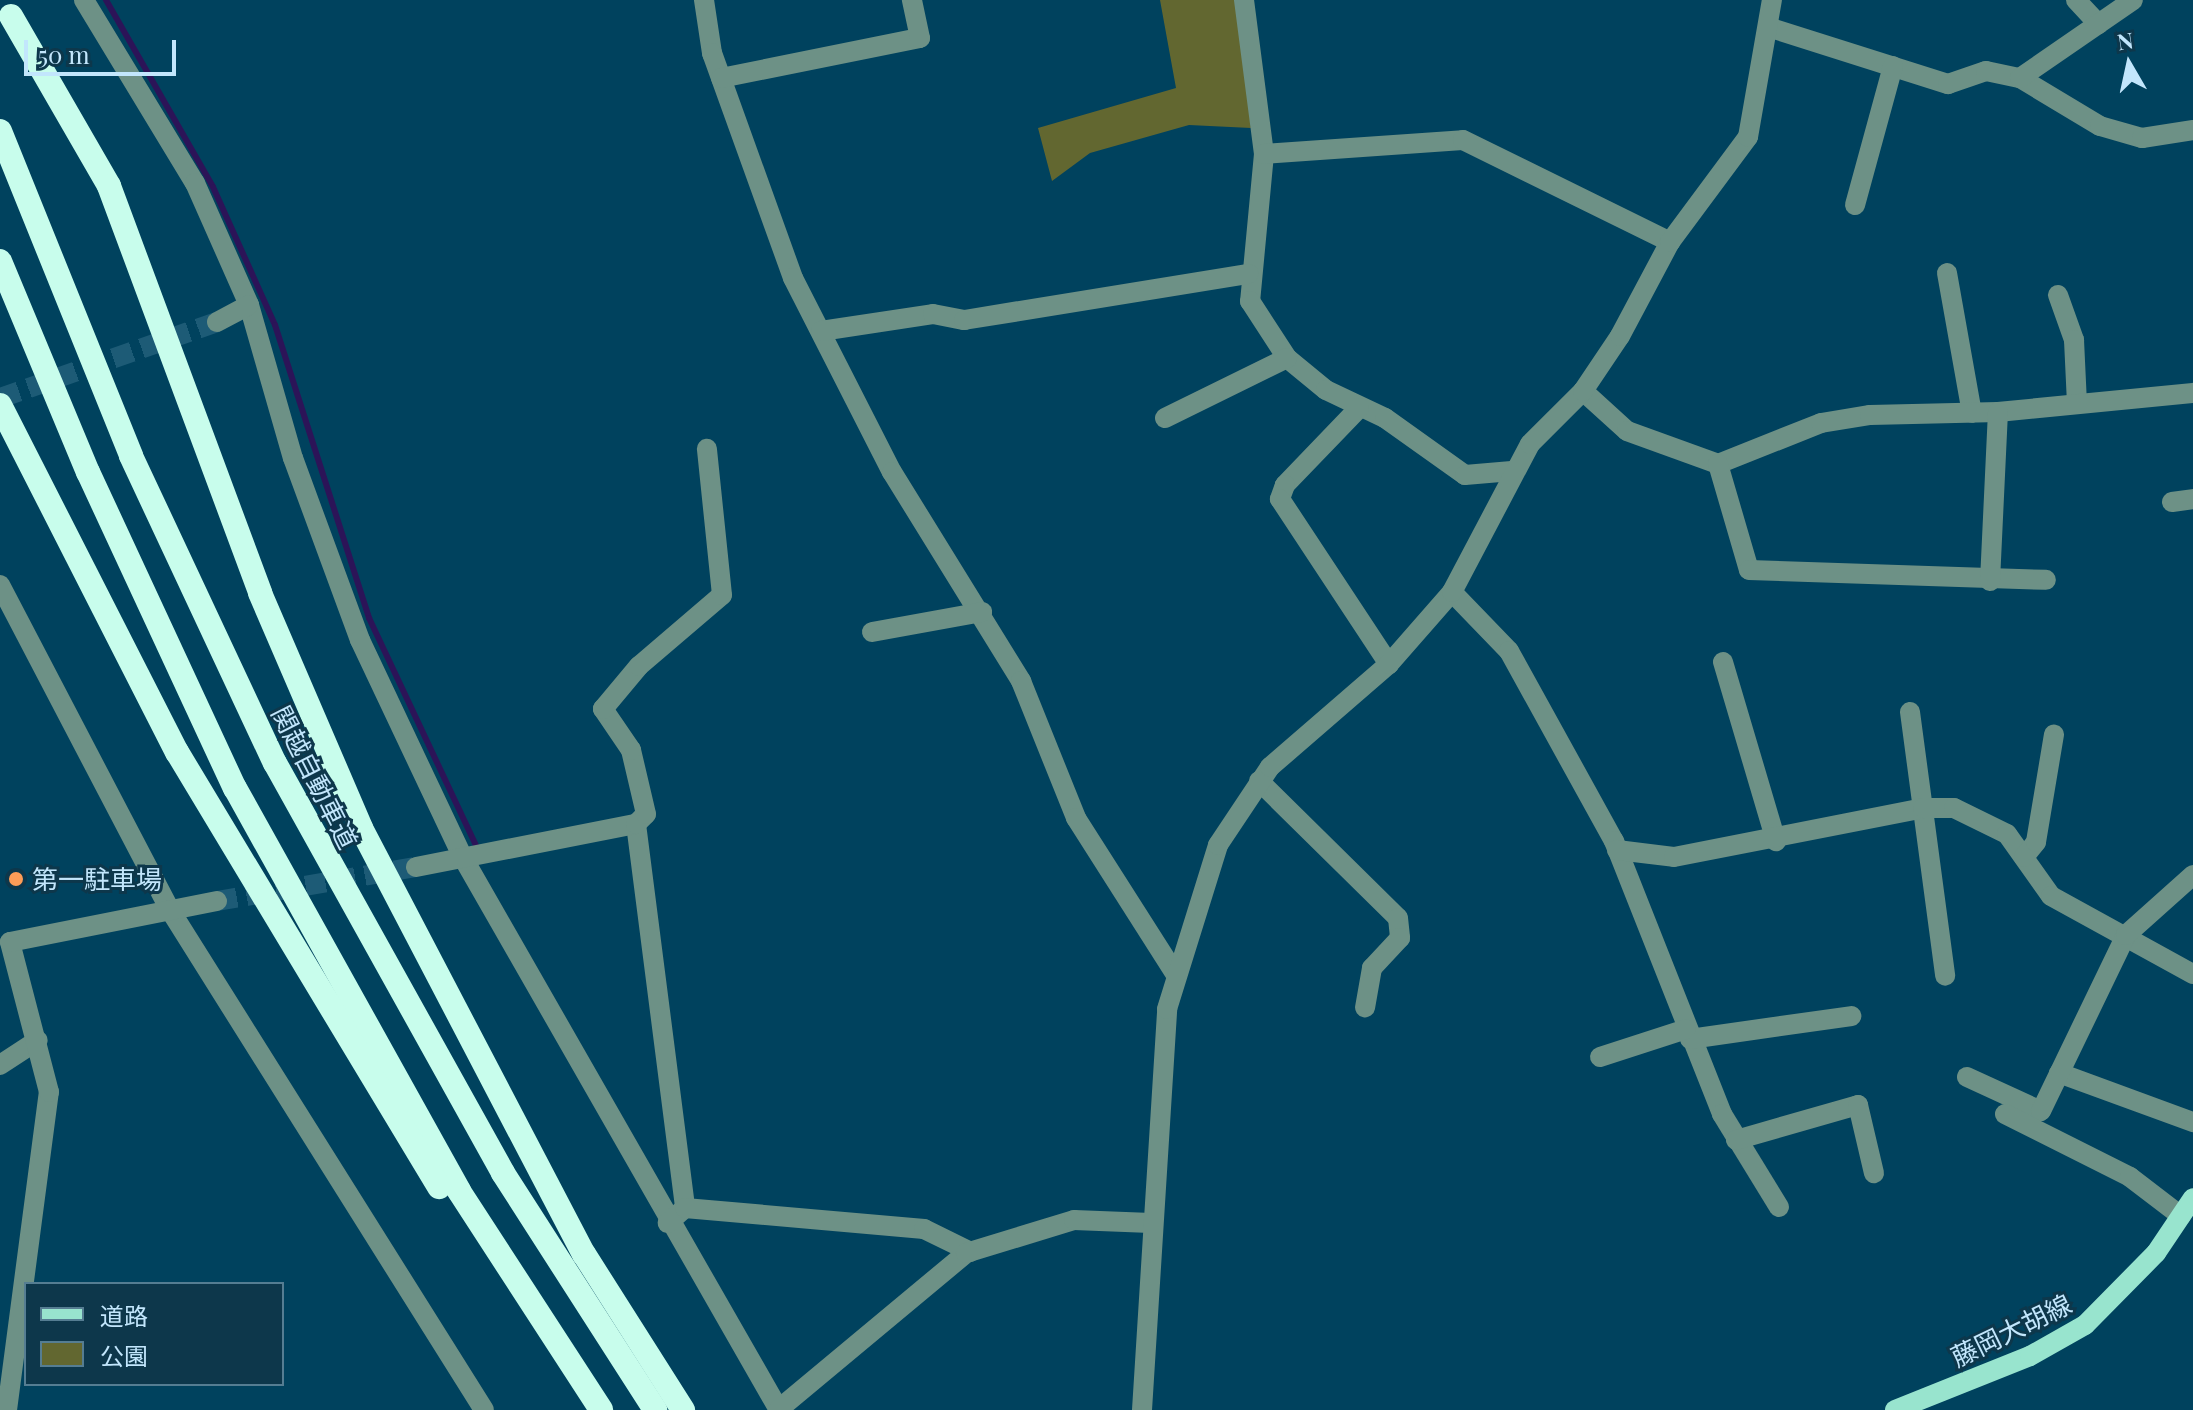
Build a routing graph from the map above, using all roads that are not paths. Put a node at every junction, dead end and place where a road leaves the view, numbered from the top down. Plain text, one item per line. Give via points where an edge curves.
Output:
1 (704, 0) edge
2 (912, 0) edge
3 (1244, 0) edge
4 (1772, 0) edge
5 (2076, 0) edge
6 (2133, 0) edge
7 (89, 2) edge
8 (11, 16) dead end
9 (2098, 24) junction
10 (1768, 27) junction
11 (1893, 66) junction
12 (721, 78) junction
13 (2020, 78) junction
14 (2193, 130) edge
15 (0, 131) edge
16 (1264, 154) junction
17 (1855, 205) dead end
18 (1670, 242) junction
19 (0, 261) edge
20 (1947, 273) dead end
21 (1248, 274) junction
22 (2058, 295) dead end
23 (249, 305) junction
24 (217, 322) tunnel mouth
25 (821, 331) junction
26 (1287, 358) junction
27 (1583, 391) junction
28 (2193, 393) edge
29 (2077, 403) junction
30 (0, 405) edge
31 (1359, 408) junction
32 (1998, 412) junction
33 (1972, 413) junction
34 (1165, 418) dead end
35 (707, 449) dead end
36 (1718, 464) junction
37 (1512, 471) junction
38 (2046, 580) dead end
39 (1990, 581) junction
40 (0, 585) edge
41 (1452, 592) junction
42 (982, 612) junction
43 (872, 632) dead end
44 (1723, 662) dead end
45 (1389, 664) junction
46 (1910, 712) dead end
47 (2054, 734) dead end
48 (1259, 781) junction
49 (1923, 808) junction
50 (636, 824) junction
51 (1776, 841) junction
52 (1617, 850) junction
53 (462, 856) junction
54 (2024, 857) junction
55 (416, 867) tunnel mouth
56 (2193, 875) edge
57 (217, 901) tunnel mouth
58 (170, 910) junction
59 (2126, 935) junction
60 (5, 940) edge
61 (1174, 972) junction
62 (2193, 974) edge
63 (1945, 976) dead end
64 (1365, 1007) dead end
65 (1851, 1016) dead end
66 (1688, 1034) junction
67 (38, 1040) junction
68 (1600, 1057) dead end
69 (0, 1065) edge
70 (2059, 1073) junction
71 (1967, 1077) dead end
72 (2005, 1114) dead end
73 (2193, 1122) edge
74 (1736, 1140) junction
75 (1874, 1173) dead end
76 (2193, 1198) edge
77 (1779, 1207) dead end
78 (685, 1208) junction
79 (2181, 1216) junction
80 (668, 1223) junction
81 (1151, 1223) junction
82 (971, 1252) junction
83 (26, 1282) edge
84 (24, 1297) edge
85 (7, 1410) edge
86 (484, 1410) edge
87 (585, 1410) edge
88 (601, 1410) edge
89 (655, 1410) edge
90 (683, 1410) edge
91 (779, 1410) edge
92 (1142, 1410) edge
93 (1895, 1410) edge

1 - 12 street
2 - 12 street via 920,38
3 - 16 street
4 - 10 street
5 - 9 street
6 - 9 street
7 - 23 street via 195,183
8 - 90 highway via 109,186 260,593 361,828 584,1254
9 - 13 street
10 - 11 street
10 - 18 street via 1748,137
11 - 13 street via 1948,84 1986,71
11 - 17 street
12 - 25 street via 793,278
13 - 14 street via 2100,126 2142,138
15 - 89 highway, 関越自動車道 via 131,456 275,763 503,1173
16 - 18 street via 1463,140
16 - 21 street
18 - 27 street
19 - 88 highway via 88,472 242,801 459,1191
20 - 33 street
21 - 25 street via 964,320 933,314
21 - 26 street via 1250,301
22 - 29 street via 2074,340
23 - 24 street
23 - 53 street via 293,458 360,640
25 - 42 street via 892,472
26 - 31 street
26 - 34 street
27 - 36 street via 1627,431
27 - 37 street
28 - 29 street
29 - 32 street
30 - 87 highway via 170,739 254,887
31 - 37 street via 1465,475
31 - 45 street via 1285,485 1280,499
32 - 33 street
32 - 39 street
33 - 36 street via 1821,423
35 - 50 street via 722,595 639,666 603,709 638,776 646,814
36 - 39 street via 1749,570
37 - 41 street
38 - 39 street
40 - 58 street
41 - 45 street
41 - 52 street via 1509,651
42 - 43 street
42 - 61 street via 1021,681 1076,818
44 - 51 street
45 - 48 street
46 - 49 street
47 - 54 street via 2036,842
48 - 61 street via 1218,845
48 - 64 street via 1398,918 1400,938 1372,968
49 - 51 street
49 - 54 street via 1976,818 2007,834
49 - 63 street
50 - 53 street
50 - 78 street
51 - 52 street via 1674,857
52 - 66 street
53 - 55 street
53 - 80 street
54 - 59 street via 2051,896
56 - 59 street
57 - 58 street
58 - 60 street
58 - 86 street
59 - 62 street
59 - 70 street
60 - 67 street
61 - 81 street
65 - 66 street
66 - 68 street
66 - 74 street
67 - 69 street
67 - 83 street via 49,1092
70 - 71 street via 2041,1111
70 - 73 street
72 - 79 street via 2130,1177
74 - 75 street via 1858,1105
74 - 77 street
76 - 79 main road, 藤岡大胡線
78 - 80 street
78 - 82 street via 924,1229
79 - 93 main road, 藤岡大胡線 via 2114,1301 2085,1325 2030,1356
80 - 91 street
81 - 82 street via 1074,1220
81 - 92 street
82 - 91 street
84 - 85 street

